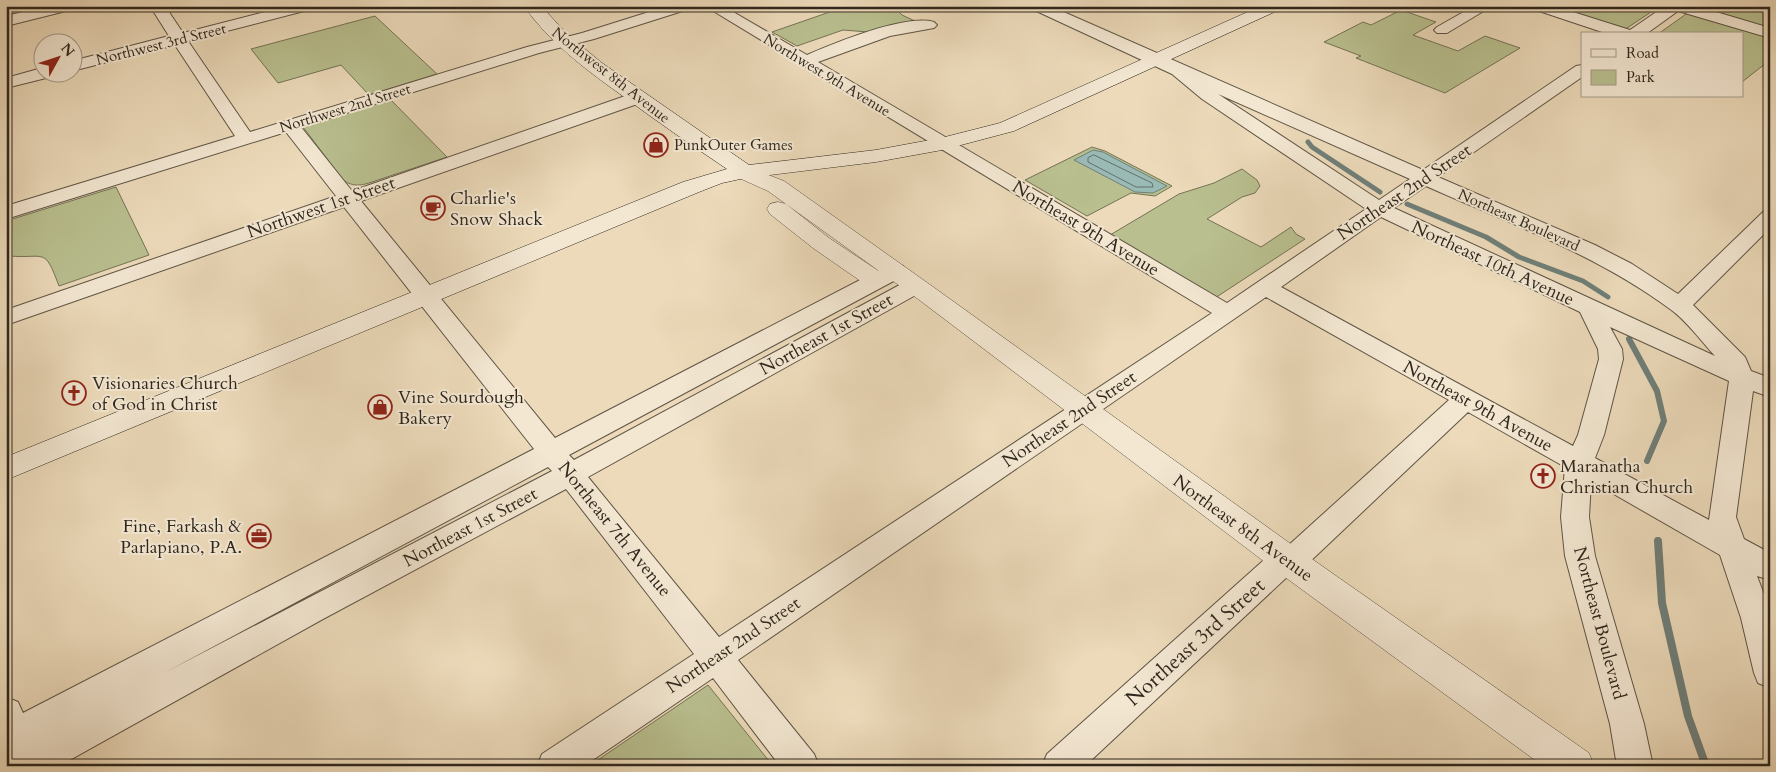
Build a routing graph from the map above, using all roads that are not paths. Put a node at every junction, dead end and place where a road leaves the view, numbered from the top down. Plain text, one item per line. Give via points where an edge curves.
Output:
1 (68, 6) edge
2 (157, 6) edge
3 (307, 6) edge
4 (532, 6) edge
5 (684, 6) edge
6 (712, 6) edge
7 (1037, 6) edge
8 (1275, 6) edge
9 (1485, 6) edge
10 (1538, 6) edge
11 (1677, 6) edge
12 (6, 21) edge
13 (929, 25) dead end
14 (1442, 30) dead end
15 (1619, 32) edge
16 (1638, 32) edge
17 (1770, 33) edge
18 (178, 39) junction
19 (564, 42) junction
20 (1157, 60) junction
21 (806, 62) junction
22 (82, 63) edge
23 (1178, 70) junction
24 (1581, 71) edge
25 (32, 76) edge
26 (6, 83) edge
27 (637, 98) junction
28 (290, 125) junction
29 (245, 138) junction
30 (942, 144) junction
31 (745, 172) junction
32 (1426, 178) junction
33 (347, 198) junction
34 (1380, 209) junction
35 (6, 213) edge
36 (1770, 216) edge
37 (895, 279) junction
38 (1264, 287) junction
39 (425, 296) junction
40 (1680, 305) junction
41 (1590, 309) junction
42 (1228, 313) junction
43 (6, 318) edge
44 (1708, 335) junction
45 (1652, 337) junction
46 (723, 376) junction
47 (1742, 378) junction
48 (1770, 388) edge
49 (1465, 400) junction
50 (1083, 411) junction
51 (562, 463) junction
52 (1579, 463) junction
53 (6, 468) edge
54 (1733, 548) junction
55 (1290, 562) junction
56 (1770, 568) edge
57 (716, 656) junction
58 (1770, 673) edge
59 (13, 744) edge
60 (1570, 764) edge
61 (554, 766) edge
62 (802, 766) edge
63 (1059, 766) edge
64 (1635, 766) edge

1 - 12 street
2 - 18 street
3 - 18 street, Northwest 3rd Street
4 - 19 main road, Northwest 8th Avenue
5 - 19 street, Northwest 2nd Street
6 - 21 street, Northwest 9th Avenue
7 - 20 street, Northeast 10th Avenue
8 - 20 main road
9 - 14 street
10 - 15 street
11 - 16 street
11 - 17 street
13 - 21 street via 900,29 826,52
18 - 22 street, Northwest 3rd Street
18 - 29 street
19 - 27 main road, Northwest 8th Avenue
19 - 28 street, Northwest 2nd Street
20 - 23 street, Northeast 10th Avenue
20 - 30 main road via 1007,127
21 - 30 street, Northwest 9th Avenue
23 - 32 street, Northeast Boulevard
23 - 34 street, Northeast 10th Avenue via 1208,95
24 - 32 street, Northeast 2nd Street
25 - 26 street
27 - 31 main road, Northwest 8th Avenue
27 - 33 street, Northwest 1st Street
28 - 29 street, Northwest 2nd Street
28 - 33 street, Northeast 7th Avenue
29 - 35 street, Northwest 2nd Street
30 - 31 main road via 876,156
30 - 42 street, Northeast 9th Avenue
31 - 37 main road, Northeast 8th Avenue via 776,186
31 - 39 main road via 691,187
32 - 34 street, Northeast 2nd Street
32 - 40 street, Northeast Boulevard via 1587,250
33 - 39 street, Northeast 7th Avenue
33 - 43 street, Northwest 1st Street
34 - 38 street, Northeast 2nd Street
34 - 41 street, Northeast 10th Avenue
36 - 40 street
37 - 46 street, Northeast 1st Street
37 - 46 street, Northeast 1st Street
37 - 50 main road, Northeast 8th Avenue
38 - 42 street, Northeast 2nd Street
38 - 49 street, Northeast 9th Avenue
39 - 51 street, Northeast 7th Avenue
39 - 53 main road
40 - 44 street, Northeast Boulevard
41 - 45 street, Northeast 10th Avenue
41 - 52 street, Northeast Boulevard via 1610,349 1610,359 1591,434
42 - 50 street, Northeast 2nd Street
44 - 45 street via 1685,343
44 - 47 street, Northeast Boulevard via 1736,363
45 - 47 street, Northeast 10th Avenue
46 - 51 street, Northeast 1st Street
47 - 48 street, Northeast 10th Avenue
47 - 54 street via 1722,517
49 - 52 street, Northeast 9th Avenue
49 - 55 street, Northeast 3rd Street
50 - 55 main road, Northeast 8th Avenue
50 - 57 street, Northeast 2nd Street
51 - 57 street, Northeast 7th Avenue
51 - 59 street, Northeast 1st Street via 306,597
52 - 54 street, Northeast 9th Avenue
52 - 64 street, Northeast Boulevard via 1575,517 1580,556 1627,724
54 - 56 street, Northeast 9th Avenue
54 - 58 street
55 - 60 main road, Northeast 8th Avenue
55 - 63 street, Northeast 3rd Street via 1276,568
57 - 61 street, Northeast 2nd Street
57 - 62 street, Northeast 7th Avenue

